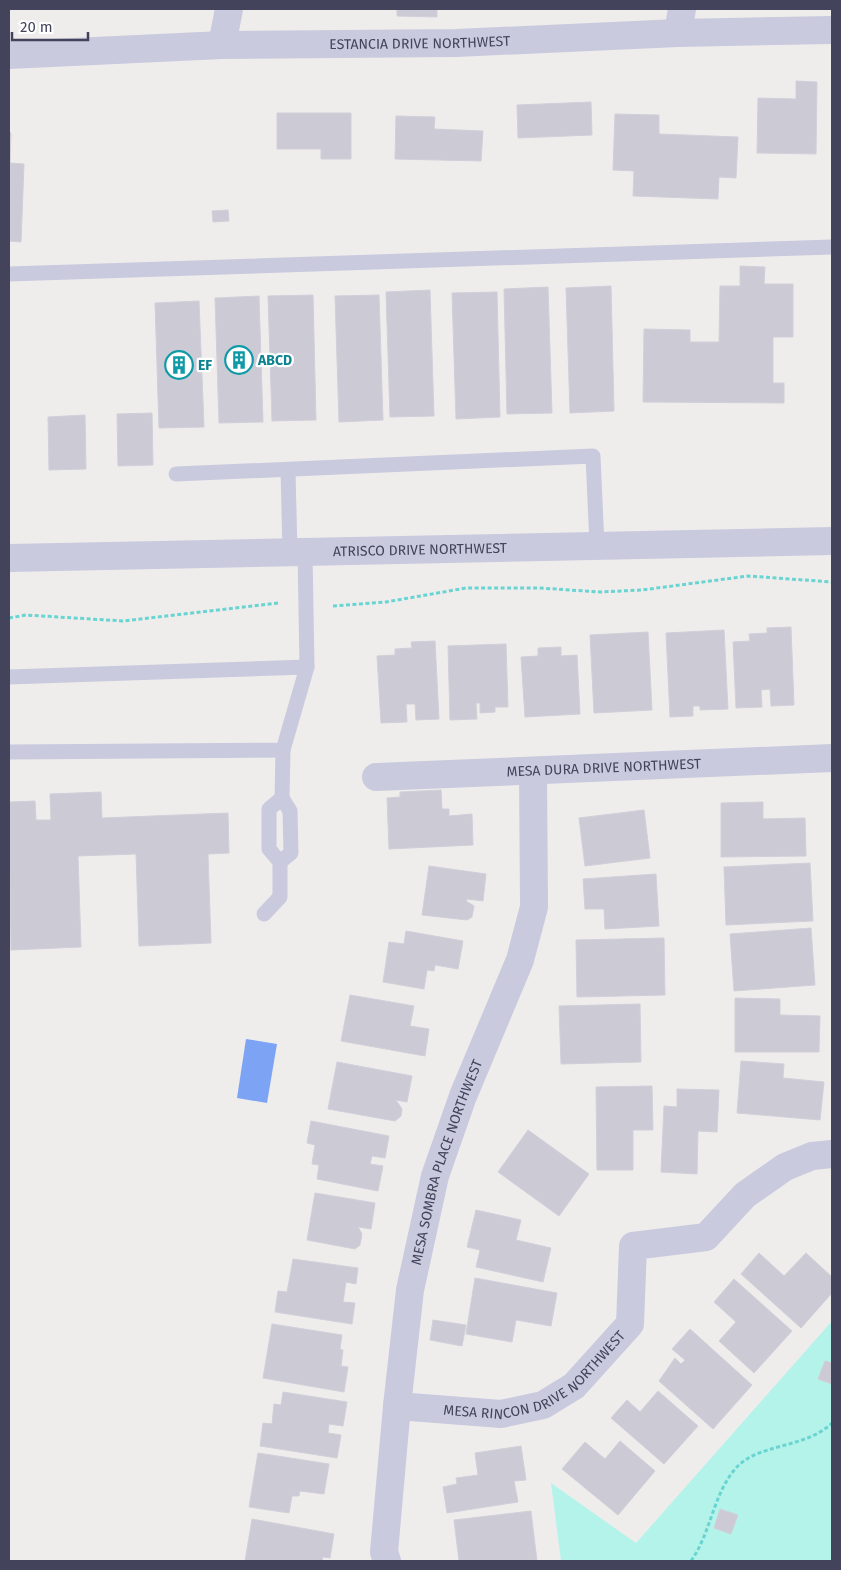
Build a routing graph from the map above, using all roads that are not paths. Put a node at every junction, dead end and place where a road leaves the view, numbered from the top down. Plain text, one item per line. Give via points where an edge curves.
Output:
1 (229, 9) edge
2 (680, 21) edge
3 (832, 30) edge
4 (222, 45) junction
5 (9, 55) edge
6 (832, 247) edge
7 (9, 274) edge
8 (288, 470) junction
9 (176, 474) dead end
10 (832, 541) edge
11 (597, 546) junction
12 (298, 552) junction
13 (9, 558) edge
14 (307, 667) junction
15 (9, 677) edge
16 (283, 750) junction
17 (9, 752) edge
18 (832, 758) edge
19 (533, 771) junction
20 (376, 777) dead end
21 (282, 798) junction
22 (280, 862) junction
23 (264, 914) dead end
24 (832, 1154) edge
25 (396, 1406) junction
26 (387, 1561) edge

1 - 4 street
2 - 3 street, ESTANCIA DRIVE NORTHWEST
2 - 4 street, ESTANCIA DRIVE NORTHWEST via 456,43
4 - 5 street, ESTANCIA DRIVE NORTHWEST
6 - 7 lane
8 - 9 lane
8 - 11 lane via 593,456
8 - 12 lane
10 - 11 street, ATRISCO DRIVE NORTHWEST
11 - 12 street, ATRISCO DRIVE NORTHWEST
12 - 13 street, ATRISCO DRIVE NORTHWEST
12 - 14 lane
14 - 15 lane
14 - 16 lane
16 - 17 lane
16 - 21 lane
18 - 19 street, MESA DURA DRIVE NORTHWEST
19 - 20 street, MESA DURA DRIVE NORTHWEST
19 - 25 street, MESA SOMBRA PLACE NORTHWEST via 534,907 520,960 463,1096 435,1176 410,1290
21 - 22 lane via 290,811 291,853
21 - 22 lane via 269,809 269,849
22 - 23 lane via 280,897
24 - 25 street, MESA RINCON DRIVE NORTHWEST via 812,1156 785,1167 745,1195 706,1237 633,1246 630,1324 574,1386 543,1405 501,1414
25 - 26 street, MESA SOMBRA PLACE NORTHWEST via 384,1552

